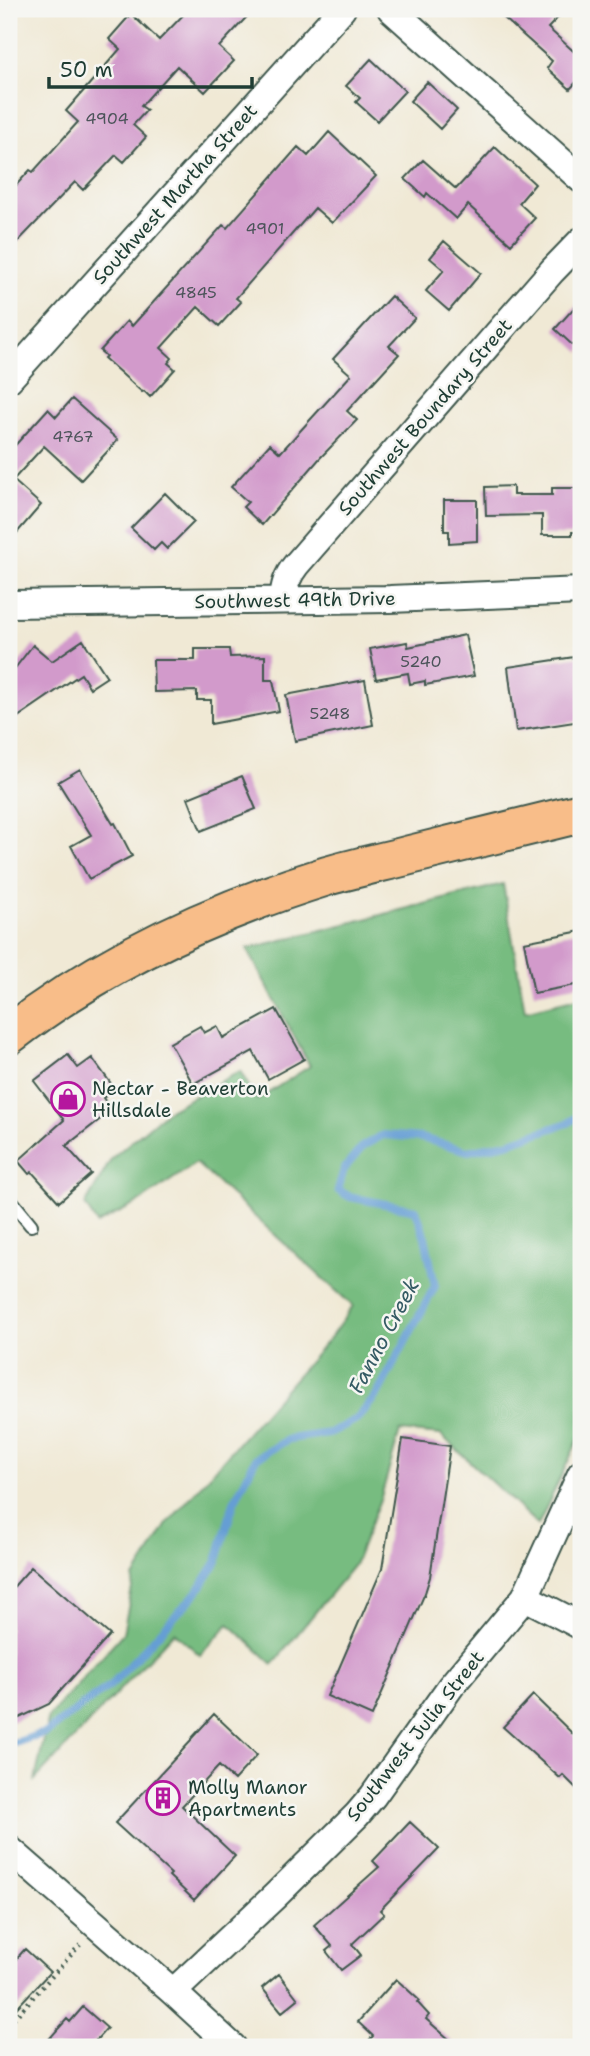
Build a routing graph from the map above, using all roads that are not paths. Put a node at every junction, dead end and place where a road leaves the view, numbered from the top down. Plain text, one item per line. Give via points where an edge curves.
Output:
1 (342, 9) edge
2 (391, 9) edge
3 (581, 179) edge
4 (581, 241) edge
5 (9, 379) edge
6 (581, 591) edge
7 (283, 600) junction
8 (9, 604) edge
9 (581, 813) edge
10 (9, 1035) edge
11 (9, 1198) edge
12 (31, 1225) dead end
13 (581, 1474) edge
14 (525, 1597) junction
15 (581, 1626) edge
16 (9, 1849) edge
17 (173, 1992) junction
18 (233, 2047) edge

1 - 5 street, Southwest Martha Street
2 - 3 street
4 - 7 street, Southwest Boundary Street via 296,565 284,585
6 - 7 street, Southwest 49th Drive
7 - 8 street, Southwest 49th Drive
9 - 10 main road via 330,876 201,922 133,956
11 - 12 lane
13 - 14 street, Southwest Julia Street
14 - 15 street
14 - 17 street, Southwest Julia Street via 451,1686 357,1815
16 - 17 street
17 - 18 street

